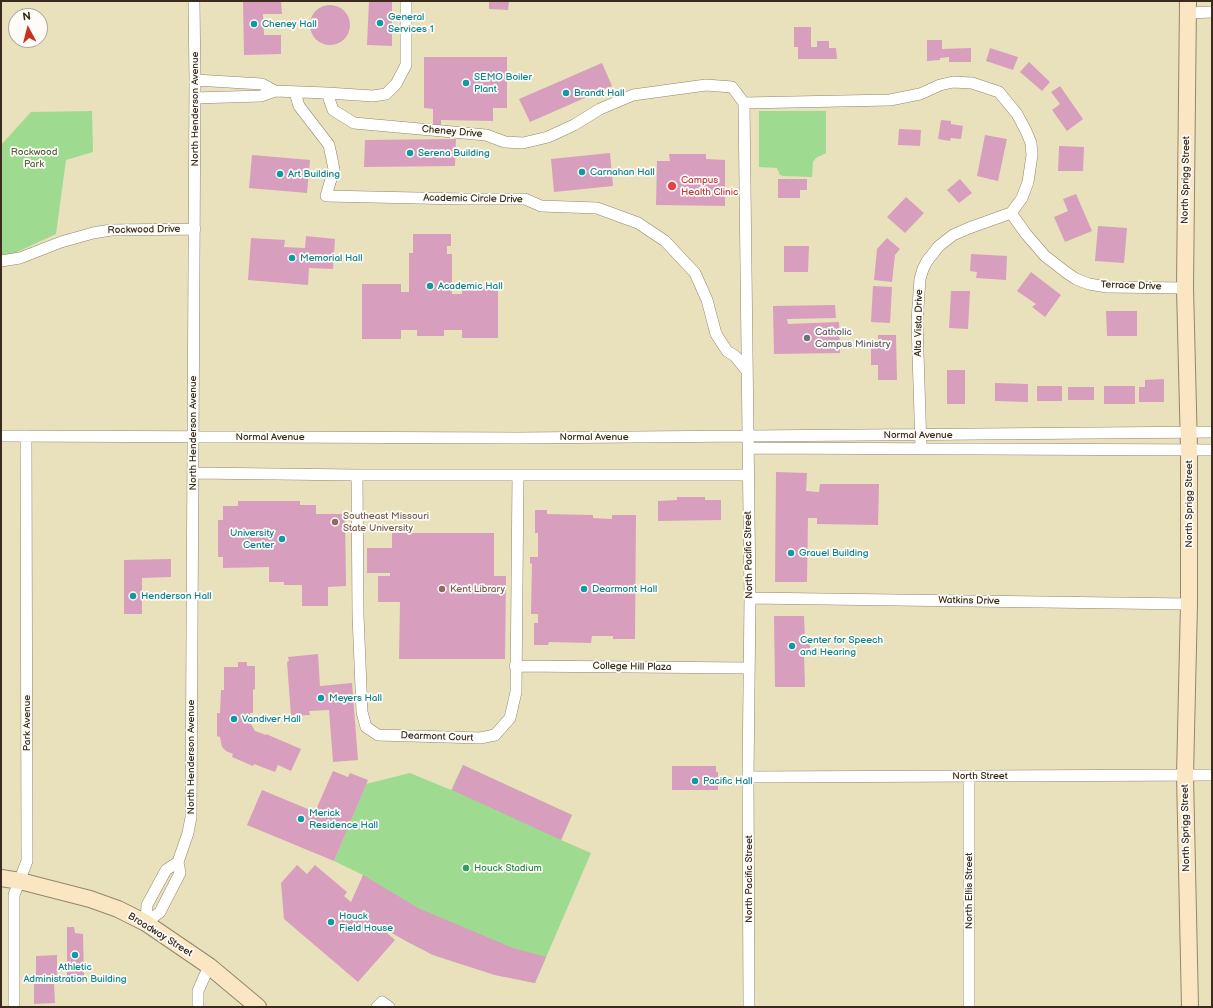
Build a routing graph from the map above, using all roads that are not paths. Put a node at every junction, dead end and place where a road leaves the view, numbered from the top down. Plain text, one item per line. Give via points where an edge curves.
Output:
1 (194, 1) edge
2 (406, 1) edge
3 (1188, 7) edge
4 (1212, 12) edge
5 (196, 80) junction
6 (275, 91) junction
7 (295, 92) junction
8 (327, 93) junction
9 (195, 98) junction
10 (744, 103) junction
11 (1011, 212) junction
12 (195, 229) junction
13 (1, 261) edge
14 (1184, 288) junction
15 (747, 371) junction
16 (1212, 432) edge
17 (1188, 433) junction
18 (1, 436) edge
19 (26, 436) junction
20 (748, 436) junction
21 (921, 436) junction
22 (194, 437) junction
23 (748, 448) junction
24 (921, 448) junction
25 (1189, 449) junction
26 (1212, 450) edge
27 (193, 473) junction
28 (357, 475) junction
29 (518, 475) junction
30 (748, 475) junction
31 (750, 598) junction
32 (1189, 604) junction
33 (515, 666) junction
34 (749, 668) junction
35 (1185, 775) junction
36 (1212, 775) edge
37 (969, 776) junction
38 (748, 777) junction
39 (1, 878) edge
40 (20, 881) junction
41 (146, 924) junction
42 (209, 966) junction
43 (14, 1007) edge
44 (198, 1007) edge
45 (258, 1007) edge
46 (749, 1007) edge
47 (969, 1007) edge
48 (1190, 1007) edge

1 - 5 street, North Henderson Avenue
2 - 8 street via 406,66 396,84 386,94 373,96
3 - 4 street
3 - 14 main road, North Sprigg Street
5 - 6 street via 262,84
5 - 9 street, North Henderson Avenue
6 - 7 street
6 - 9 street via 261,96
7 - 8 street
7 - 15 street, Academic Circle Drive via 299,106 329,144 334,169 326,196 525,199 541,206 597,208 638,223 665,241 695,273 707,300 716,334 727,351 735,356
8 - 10 street, Cheney Drive via 333,110 354,123 486,135 505,142 523,143 548,137 600,109 633,95 706,85 732,87
9 - 12 street, North Henderson Avenue
10 - 11 street via 890,100 920,94 953,82 972,83 999,92 1017,114 1031,143 1032,160 1028,182 1022,198
10 - 15 street, North Pacific Street
11 - 14 street, Terrace Drive via 1044,256 1076,279 1108,287
11 - 21 street, Alta Vista Drive via 953,235 939,246 923,269 917,321
12 - 13 street, Rockwood Drive via 111,230 61,242 20,258
12 - 22 street, North Henderson Avenue
14 - 17 main road, North Sprigg Street
15 - 20 street, North Pacific Street
16 - 17 street, Normal Avenue
17 - 21 street, Normal Avenue
17 - 25 main road, North Sprigg Street
18 - 19 street, Normal Avenue
19 - 22 street, Normal Avenue
19 - 40 street, Park Avenue via 27,861
20 - 21 street, Normal Avenue
20 - 22 street, Normal Avenue
20 - 23 street, North Pacific Street
21 - 24 street, Alta Vista Drive
22 - 27 street, North Henderson Avenue
23 - 24 street, Normal Avenue
23 - 30 street, North Pacific Street
24 - 25 street, Normal Avenue
25 - 26 street, Normal Avenue
25 - 32 main road, North Sprigg Street
27 - 28 street
27 - 41 street, North Henderson Avenue via 191,817 178,862 166,870 147,905
28 - 29 street
28 - 33 street, Dearmont Court via 358,615 362,712 366,727 378,736 480,738 495,735 510,718 516,692
29 - 30 street
29 - 33 street, Dearmont Court
30 - 31 street, North Pacific Street
31 - 32 street, Watkins Drive
31 - 34 street, North Pacific Street
32 - 35 main road, North Sprigg Street
33 - 34 street, College Hill Plaza
34 - 38 street, North Pacific Street
35 - 36 street, North Street
35 - 37 street, North Street
35 - 48 main road, North Sprigg Street
37 - 38 street, North Street
37 - 47 street, North Ellis Street
38 - 46 street, North Pacific Street
39 - 40 main road, Broadway Street
40 - 41 main road, Broadway Street via 90,899 118,909
40 - 43 street, Park Avenue via 14,895
41 - 42 main road, Broadway Street
42 - 44 street via 198,991
42 - 45 main road, Broadway Street

